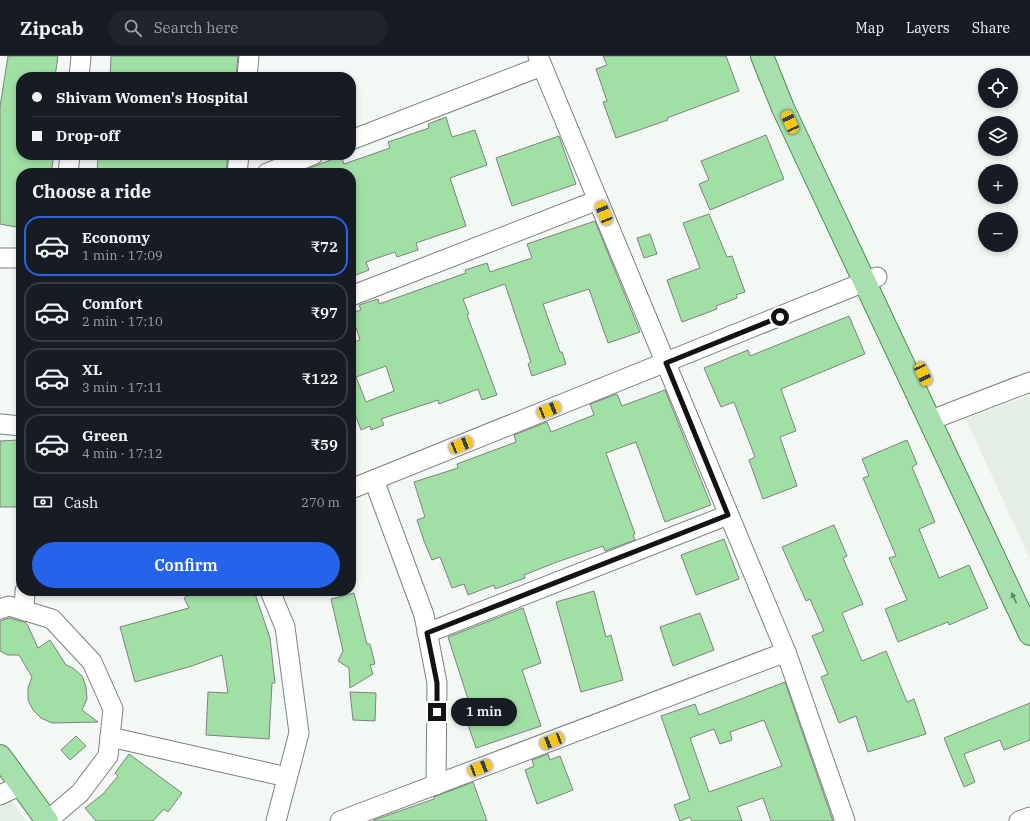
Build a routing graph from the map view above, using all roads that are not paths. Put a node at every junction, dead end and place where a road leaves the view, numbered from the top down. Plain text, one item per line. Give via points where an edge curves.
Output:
1 (81, 56) edge
2 (249, 56) edge
3 (762, 56) edge
4 (775, 56) edge
5 (540, 61) edge
6 (79, 72) edge
7 (247, 72) edge
8 (356, 138) edge
9 (300, 160) edge
10 (280, 168) edge
11 (598, 200) junction
12 (0, 258) edge
13 (16, 258) edge
14 (871, 280) junction
15 (356, 294) edge
16 (666, 363) junction
17 (1030, 382) edge
18 (937, 418) junction
19 (0, 424) edge
20 (16, 426) edge
21 (374, 480) junction
22 (356, 487) edge
23 (728, 515) junction
24 (25, 596) edge
25 (272, 596) edge
26 (1030, 600) edge
27 (0, 609) edge
28 (24, 611) junction
29 (427, 633) junction
30 (1030, 634) edge
31 (786, 652) junction
32 (110, 737) junction
33 (0, 756) edge
34 (287, 777) junction
35 (21, 785) junction
36 (436, 785) junction
37 (0, 795) edge
38 (1030, 817) edge
39 (47, 821) edge
40 (276, 821) edge
41 (340, 821) edge
42 (845, 821) edge
43 (1019, 821) edge

1 - 6 street
2 - 7 street
3 - 14 main road via 783,108
4 - 14 main road
5 - 8 street
5 - 11 street
9 - 10 street
11 - 15 street
11 - 16 street
12 - 13 street
14 - 16 street
14 - 18 main road
16 - 21 street
16 - 23 street
17 - 18 street
18 - 26 main road
30 -> 18 main road
19 - 20 street
21 - 22 street
21 - 29 street via 424,615
23 - 29 street
23 - 31 street
24 - 28 street
25 - 34 street via 286,627 299,733
27 - 28 street via 10,606
28 - 32 street via 52,619 92,662 113,709
29 - 36 street via 437,683
31 - 36 street
31 - 42 street
32 - 34 street
32 - 39 street via 108,756 80,793
33 - 35 main road
34 - 40 street
35 - 37 street
35 - 39 main road
36 - 41 street
38 - 43 street

